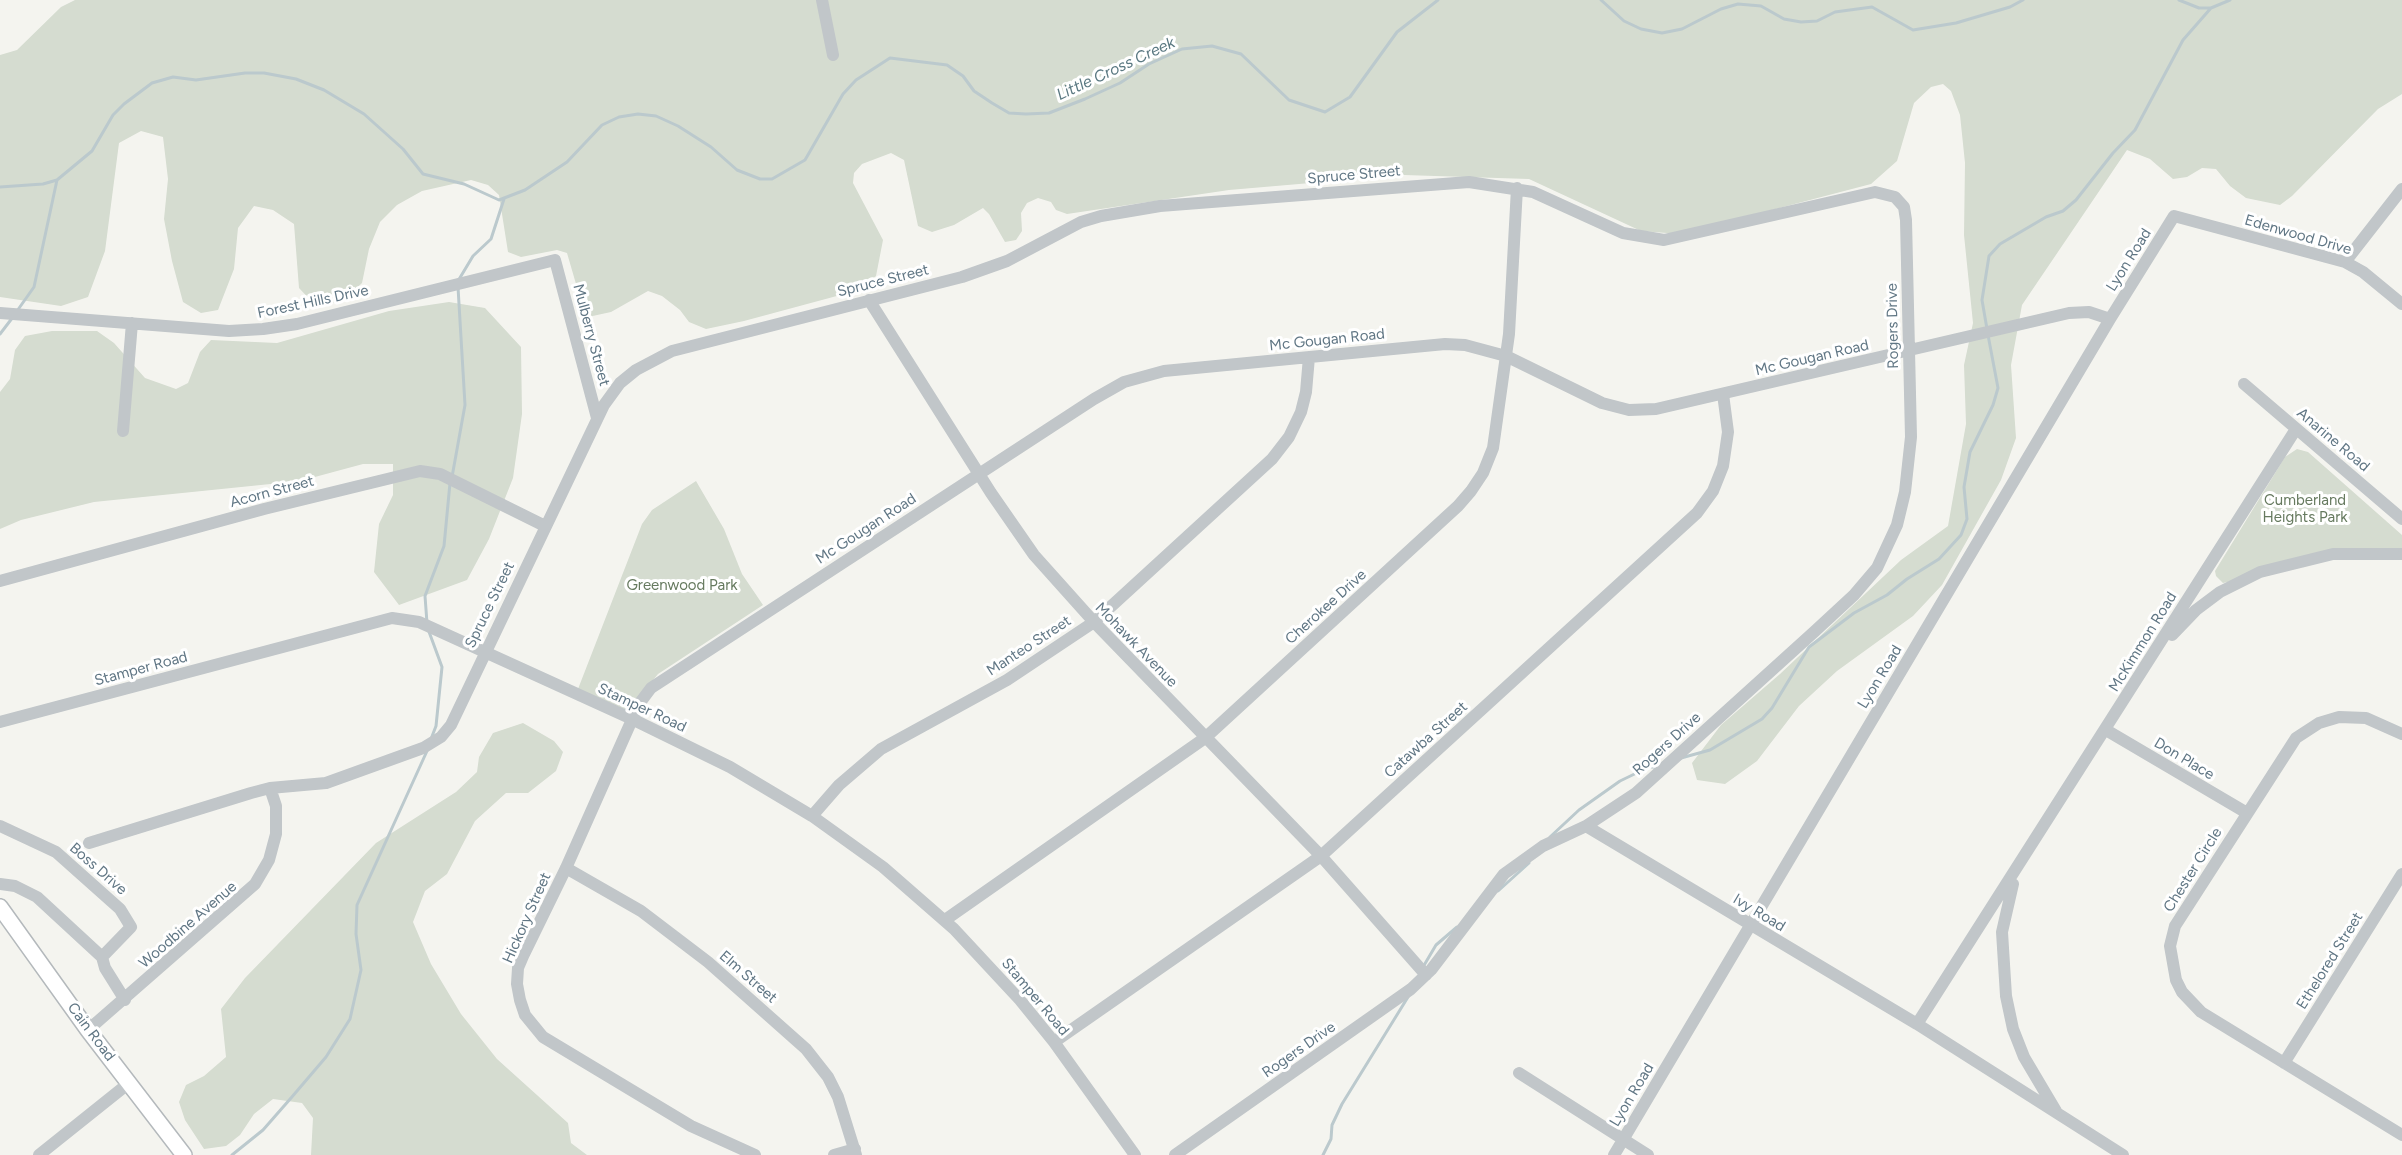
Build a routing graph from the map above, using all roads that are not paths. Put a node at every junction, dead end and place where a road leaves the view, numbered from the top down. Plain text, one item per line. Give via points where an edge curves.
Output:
1 (822, 0) edge
2 (832, 55) dead end
3 (1517, 188) junction
4 (2402, 189) edge
5 (1900, 202) joint
6 (2174, 216) joint
7 (555, 260) joint
8 (2346, 262) junction
9 (869, 300) junction
10 (2402, 304) edge
11 (0, 313) edge
12 (2110, 319) junction
13 (132, 323) junction
14 (1909, 351) junction
15 (1506, 356) junction
16 (1309, 357) junction
17 (2244, 384) dead end
18 (1723, 394) junction
19 (597, 418) junction
20 (2296, 429) junction
21 (123, 431) dead end
22 (979, 473) junction
23 (2402, 519) edge
24 (545, 526) junction
25 (2402, 554) edge
26 (0, 581) edge
27 (1094, 622) junction
28 (2157, 650) junction
29 (485, 652) junction
30 (632, 719) junction
31 (0, 722) edge
32 (2106, 730) junction
33 (2402, 734) edge
34 (1205, 738) junction
35 (270, 788) junction
36 (2247, 813) junction
37 (812, 816) junction
38 (0, 826) edge
39 (1586, 826) junction
40 (89, 843) dead end
41 (1321, 856) junction
42 (566, 868) junction
43 (2017, 871) junction
44 (2402, 874) edge
45 (0, 884) edge
46 (0, 907) edge
47 (945, 920) junction
48 (1750, 925) junction
49 (102, 957) junction
50 (1426, 975) junction
51 (125, 1000) junction
52 (1917, 1024) junction
53 (88, 1030) junction
54 (1054, 1042) junction
55 (2284, 1063) junction
56 (1519, 1073) dead end
57 (129, 1083) junction
58 (2059, 1115) junction
59 (2402, 1135) edge
60 (1623, 1139) junction
61 (856, 1152) edge
62 (39, 1155) edge
63 (184, 1155) edge
64 (754, 1155) edge
65 (834, 1155) edge
66 (1135, 1155) edge
67 (1175, 1155) edge
68 (1614, 1155) edge
69 (1648, 1155) edge
70 (2123, 1155) edge

1 - 2 street
3 - 5 street, Spruce Street via 1552,199 1623,233 1650,240 1677,238 1875,192
3 - 9 street, Spruce Street via 1442,183 1124,212 1081,222 988,268
3 - 15 street, Cherokee Drive
4 - 8 street
5 - 14 street, Rogers Drive via 1906,220
6 - 8 street, Edenwood Drive
6 - 12 street, Lyon Road
7 - 13 street, Forest Hills Drive via 297,324 229,331
7 - 19 street, Mulberry Street
8 - 10 street, Edenwood Drive
9 - 19 street, Spruce Street via 659,356 620,383
9 - 22 street, Mohawk Avenue
11 - 13 street, Forest Hills Drive
12 - 14 street, Mc Gougan Road via 2089,312 2069,313
12 - 48 street, Lyon Road
13 - 21 street
14 - 18 street, Mc Gougan Road
14 - 39 street, Rogers Drive via 1908,473 1897,525 1877,568 1854,595 1636,793
15 - 16 street, Mc Gougan Road via 1445,344
15 - 18 street, Mc Gougan Road via 1602,403 1629,410 1656,409
15 - 34 street, Cherokee Drive via 1493,448 1471,491
16 - 22 street, Mc Gougan Road via 1144,375 1103,393
16 - 27 street, Manteo Street via 1301,412 1281,448
17 - 20 street, Anarine Road
18 - 41 street, Catawba Street via 1728,432 1726,452 1719,479 1706,503
19 - 24 street, Spruce Street
20 - 23 street, Anarine Road
20 - 28 street, McKimmon Road
22 - 27 street, Mohawk Avenue via 1034,555
22 - 30 street, Mc Gougan Road via 661,678 642,698
24 - 26 street, Acorn Street via 440,474 420,471
24 - 29 street, Spruce Street
25 - 28 street via 2333,554 2260,572 2206,602
27 - 34 street, Mohawk Avenue
27 - 37 street, Manteo Street via 1007,680 881,749 839,784
28 - 32 street, McKimmon Road
29 - 30 street, Stamper Road
29 - 31 street, Stamper Road via 419,622 392,618
29 - 35 street, Spruce Street via 450,725 429,745 326,783
30 - 37 street, Stamper Road via 729,767
30 - 42 street, Hickory Street
32 - 36 street, Don Place
32 - 43 street, McKimmon Road
33 - 36 street, Chester Circle via 2366,718 2339,717 2319,723 2287,749
34 - 41 street, Mohawk Avenue
34 - 47 street, Cherokee Drive
35 - 40 street, Spruce Street
35 - 51 street, Woodbine Avenue via 276,806 276,834 269,860 255,884
36 - 55 street, Chester Circle via 2175,926 2170,946 2172,967 2182,992 2201,1012
37 - 47 street, Stamper Road via 884,867
38 - 49 street, Boss Drive via 56,852 120,909 131,927
39 - 48 street, Ivy Road
39 - 50 street, Rogers Drive via 1543,846 1504,874
41 - 50 street, Mohawk Avenue
41 - 54 street, Catawba Street
42 - 61 street, Elm Street via 641,911 800,1043 828,1077
42 - 64 street, Hickory Street via 518,968 517,984 525,1015 543,1037 639,1096
43 - 52 street, McKimmon Road
43 - 58 street, McKimmon Road via 2002,932 2006,996 2024,1057
44 - 55 street, Ethelored Street
45 - 49 street via 15,886 37,897
46 - 53 main road, Cain Road
47 - 54 street, Stamper Road
48 - 52 street, Ivy Road
48 - 60 street, Lyon Road
49 - 51 street
50 - 67 street, Rogers Drive
51 - 53 street, Woodbine Avenue
52 - 58 street, McKimmon Road
53 - 57 main road, Cain Road
54 - 66 street, Stamper Road
55 - 59 street, Chester Circle
56 - 60 street
57 - 62 street
57 - 63 main road, Cain Road
58 - 70 street, McKimmon Road
60 - 68 street, Lyon Road
60 - 69 street
61 - 65 street

